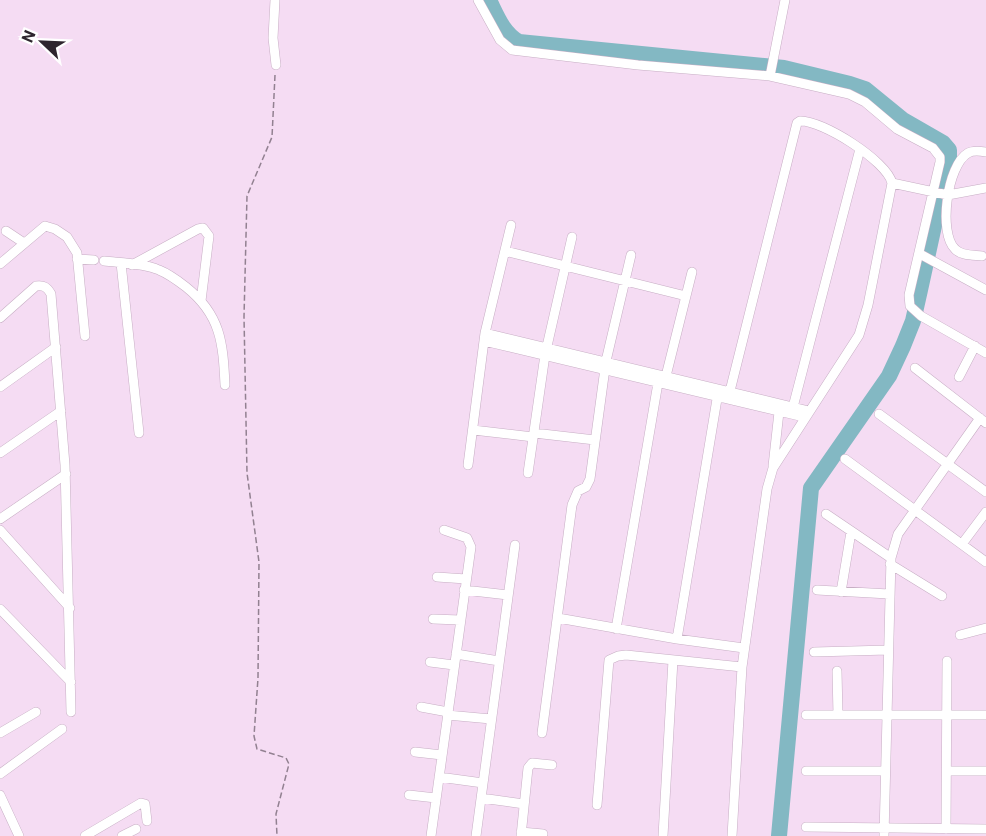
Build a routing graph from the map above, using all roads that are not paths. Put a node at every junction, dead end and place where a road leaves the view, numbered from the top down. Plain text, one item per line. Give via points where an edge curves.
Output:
1 (275, 0) edge
2 (478, 0) edge
3 (785, 0) edge
4 (276, 65) road end
5 (770, 76) junction
6 (860, 149) junction
7 (986, 152) edge
8 (892, 183) junction
9 (986, 188) edge
10 (932, 193) junction
11 (948, 195) junction
12 (511, 225) dead end
13 (6, 231) dead end
14 (572, 237) dead end
15 (24, 243) junction
16 (505, 251) junction
17 (631, 255) dead end
18 (922, 255) junction
19 (982, 256) dead end
20 (77, 259) junction
21 (121, 263) junction
22 (0, 264) edge
23 (132, 265) junction
24 (564, 265) junction
25 (692, 272) dead end
26 (624, 280) junction
27 (986, 290) edge
28 (686, 296) junction
29 (201, 301) junction
30 (0, 318) edge
31 (85, 336) dead end
32 (485, 337) junction
33 (975, 346) junction
34 (56, 347) junction
35 (546, 351) junction
36 (986, 353) edge
37 (606, 365) junction
38 (915, 369) dead end
39 (958, 377) dead end
40 (662, 379) junction
41 (225, 385) dead end
42 (0, 387) edge
43 (718, 393) junction
44 (729, 396) junction
45 (61, 411) junction
46 (792, 411) junction
47 (779, 412) junction
48 (807, 414) junction
49 (879, 414) dead end
50 (983, 420) edge
51 (473, 429) junction
52 (139, 433) dead end
53 (534, 435) junction
54 (596, 440) junction
55 (0, 453) edge
56 (845, 459) dead end
57 (948, 464) junction
58 (468, 465) dead end
59 (773, 468) junction
60 (528, 473) dead end
61 (66, 474) junction
62 (986, 492) edge
63 (915, 510) junction
64 (986, 512) edge
65 (826, 514) dead end
66 (0, 519) edge
67 (0, 530) edge
68 (444, 530) dead end
69 (851, 532) junction
70 (962, 544) junction
71 (515, 545) dead end
72 (890, 561) junction
73 (986, 562) edge
74 (437, 577) dead end
75 (466, 579) junction
76 (464, 590) junction
77 (817, 590) dead end
78 (841, 592) junction
79 (889, 594) junction
80 (508, 595) junction
81 (942, 596) dead end
82 (70, 608) junction
83 (0, 609) edge
84 (558, 618) junction
85 (433, 619) dead end
86 (460, 620) junction
87 (986, 628) edge
88 (616, 629) junction
89 (960, 635) dead end
90 (677, 639) junction
91 (744, 648) junction
92 (888, 650) junction
93 (814, 652) dead end
94 (456, 654) junction
95 (673, 660) junction
96 (499, 661) junction
97 (947, 661) dead end
98 (430, 662) dead end
99 (454, 664) junction
100 (742, 667) junction
101 (837, 671) dead end
102 (71, 682) junction
103 (421, 708) dead end
104 (36, 712) dead end
105 (71, 712) dead end
106 (448, 713) junction
107 (806, 715) dead end
108 (838, 715) junction
109 (886, 715) junction
110 (947, 715) junction
111 (986, 715) edge
112 (491, 719) junction
113 (62, 729) dead end
114 (0, 733) edge
115 (542, 733) dead end
116 (416, 752) dead end
117 (442, 755) junction
118 (552, 765) dead end
119 (806, 771) dead end
120 (885, 771) junction
121 (947, 771) junction
122 (986, 771) edge
123 (0, 774) edge
124 (439, 777) junction
125 (483, 783) junction
126 (0, 795) edge
127 (409, 795) dead end
128 (436, 798) junction
129 (481, 798) junction
130 (524, 804) junction
131 (597, 805) dead end
132 (147, 821) dead end
133 (806, 826) dead end
134 (136, 829) dead end
135 (946, 829) junction
136 (986, 829) edge
137 (884, 832) edge
138 (521, 834) edge
139 (543, 834) dead end
140 (19, 836) edge
141 (85, 836) edge
142 (122, 836) edge
143 (431, 836) edge
144 (476, 836) edge
145 (663, 836) edge
146 (732, 836) edge

1 - 4 street
2 - 5 street via 500,40 520,52
3 - 5 street
5 - 10 street via 858,97 897,129 933,148 940,162
6 - 8 street via 886,171
6 - 44 street via 812,122 796,123
6 - 46 street
7 - 11 street via 970,152 960,160
8 - 10 street
8 - 48 street via 859,335
9 - 11 street
10 - 11 street
10 - 18 street
11 - 19 street via 947,228 953,248
12 - 16 street
13 - 15 street
14 - 24 street
15 - 20 street via 39,229 49,226 73,244
15 - 22 street
16 - 24 street
16 - 32 street
17 - 26 street
18 - 27 street
18 - 33 street via 909,295 910,306
20 - 21 street
20 - 31 street
21 - 23 street
21 - 52 street
23 - 29 street via 171,275
23 - 29 street via 203,228 209,236
24 - 26 street
24 - 35 street
25 - 28 street
26 - 28 street
26 - 37 street
28 - 40 street
29 - 41 street via 219,330
30 - 34 street via 36,286 48,288
32 - 35 street
32 - 51 street
33 - 36 street
33 - 39 street
34 - 42 street
34 - 45 street
35 - 37 street
35 - 53 street
37 - 40 street
37 - 54 street
38 - 50 street
40 - 43 street
40 - 88 street
43 - 44 street
43 - 90 street
44 - 46 street
44 - 47 street
45 - 55 street
45 - 61 street
46 - 47 street
46 - 48 street
47 - 59 street
48 - 59 street
49 - 57 street
50 - 57 street
51 - 53 street
51 - 58 street
53 - 54 street
53 - 60 street
54 - 84 street via 589,484 578,490 572,506
56 - 63 street
57 - 62 street
57 - 63 street
59 - 91 street
61 - 66 street
61 - 82 street
63 - 70 street
63 - 72 street via 898,534
64 - 70 street
65 - 69 street
67 - 82 street
68 - 75 street via 461,534 470,542
69 - 72 street
69 - 78 street
70 - 73 street
71 - 80 street
72 - 79 street
72 - 81 street
74 - 75 street
75 - 76 street
76 - 80 street
76 - 86 street
77 - 78 street
78 - 79 street
79 - 92 street
80 - 96 street
82 - 102 street
83 - 102 street
84 - 88 street
84 - 115 street
85 - 86 street
86 - 94 street
87 - 89 street
88 - 90 street
90 - 91 street
91 - 100 street
92 - 93 street
92 - 109 street
94 - 96 street
94 - 99 street
95 - 100 street
95 - 131 street via 626,655 609,660
95 - 145 street
96 - 112 street
97 - 110 street
98 - 99 street
99 - 106 street
100 - 146 street
101 - 108 street
102 - 105 street
103 - 106 street
104 - 114 street
106 - 112 street
106 - 117 street
107 - 108 street
108 - 109 street
109 - 110 street
109 - 120 street
110 - 111 street
110 - 121 street
112 - 125 street
113 - 123 street
116 - 117 street
117 - 124 street
118 - 130 street via 532,763 528,768
119 - 120 street
120 - 137 street
121 - 122 street
121 - 135 street
124 - 125 street
124 - 128 street
125 - 129 street
126 - 140 street
127 - 128 street
128 - 143 street
129 - 130 street
129 - 144 street
130 - 138 street
132 - 141 street via 145,804 141,802
133 - 137 street
134 - 142 street
135 - 136 street
135 - 137 street
138 - 139 street

